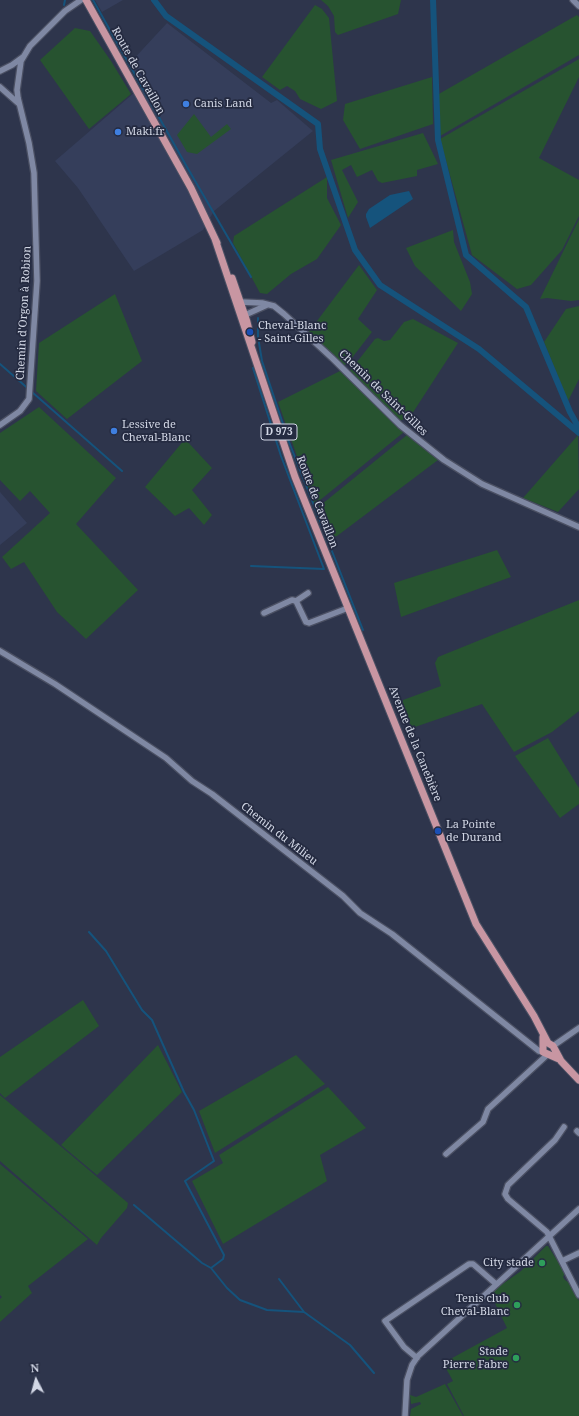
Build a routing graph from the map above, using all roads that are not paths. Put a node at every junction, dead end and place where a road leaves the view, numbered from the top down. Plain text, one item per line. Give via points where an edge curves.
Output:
1 (81, 0) edge
2 (86, 0) edge
3 (573, 0) edge
4 (579, 6) edge
5 (23, 56) junction
6 (0, 71) edge
7 (0, 87) edge
8 (18, 104) junction
9 (215, 239) junction
10 (227, 276) junction
11 (240, 303) junction
12 (267, 305) junction
13 (242, 314) junction
14 (0, 424) edge
15 (579, 527) edge
16 (308, 593) dead end
17 (296, 601) junction
18 (348, 608) junction
19 (264, 613) dead end
20 (0, 651) edge
21 (579, 1028) edge
22 (546, 1049) junction
23 (579, 1080) edge
24 (564, 1127) dead end
25 (446, 1154) dead end
26 (579, 1209) edge
27 (549, 1236) junction
28 (579, 1253) edge
29 (562, 1261) junction
30 (496, 1284) junction
31 (579, 1295) edge
32 (417, 1358) junction
33 (405, 1416) edge

1 - 5 street, Chemin d'Orgon à Robion via 60,16
2 - 9 main road, Route de Cavaillon / D 973 via 191,188
3 - 4 street
5 - 6 street
5 - 8 street, Chemin d'Orgon à Robion via 17,90
7 - 8 street
8 - 14 street, Chemin d'Orgon à Robion via 34,173 37,282 29,399 20,411
9 - 10 main road, Route de Cavaillon / D 973
9 - 11 main road, Route de Cavaillon / D 973 via 230,271
10 - 11 street
10 - 13 main road, Route de Cavaillon / D 973
11 - 12 street
11 - 13 main road, Route de Cavaillon / D 973
12 - 13 street
12 - 15 street, Chemin de Saint-Gilles via 274,306 284,314 400,426 444,460 482,484
13 - 18 main road, Route de Cavaillon / D 973 via 295,477
16 - 17 street
17 - 18 street via 306,622 309,623
17 - 19 street via 292,600
18 - 22 main road, Avenue de la Canebière / D 973 via 476,924 534,1016
20 - 22 street, Chemin du Milieu via 55,684 166,758 192,781 337,891 360,913
21 - 22 street
22 - 23 main road via 561,1060
22 - 25 street via 488,1109 483,1122
24 - 27 street via 555,1140 506,1189 508,1199
26 - 27 street
27 - 29 street
27 - 30 street
28 - 29 street
29 - 31 street
30 - 32 street
30 - 32 street via 473,1264 469,1264 385,1321 404,1347
32 - 33 street via 407,1380

